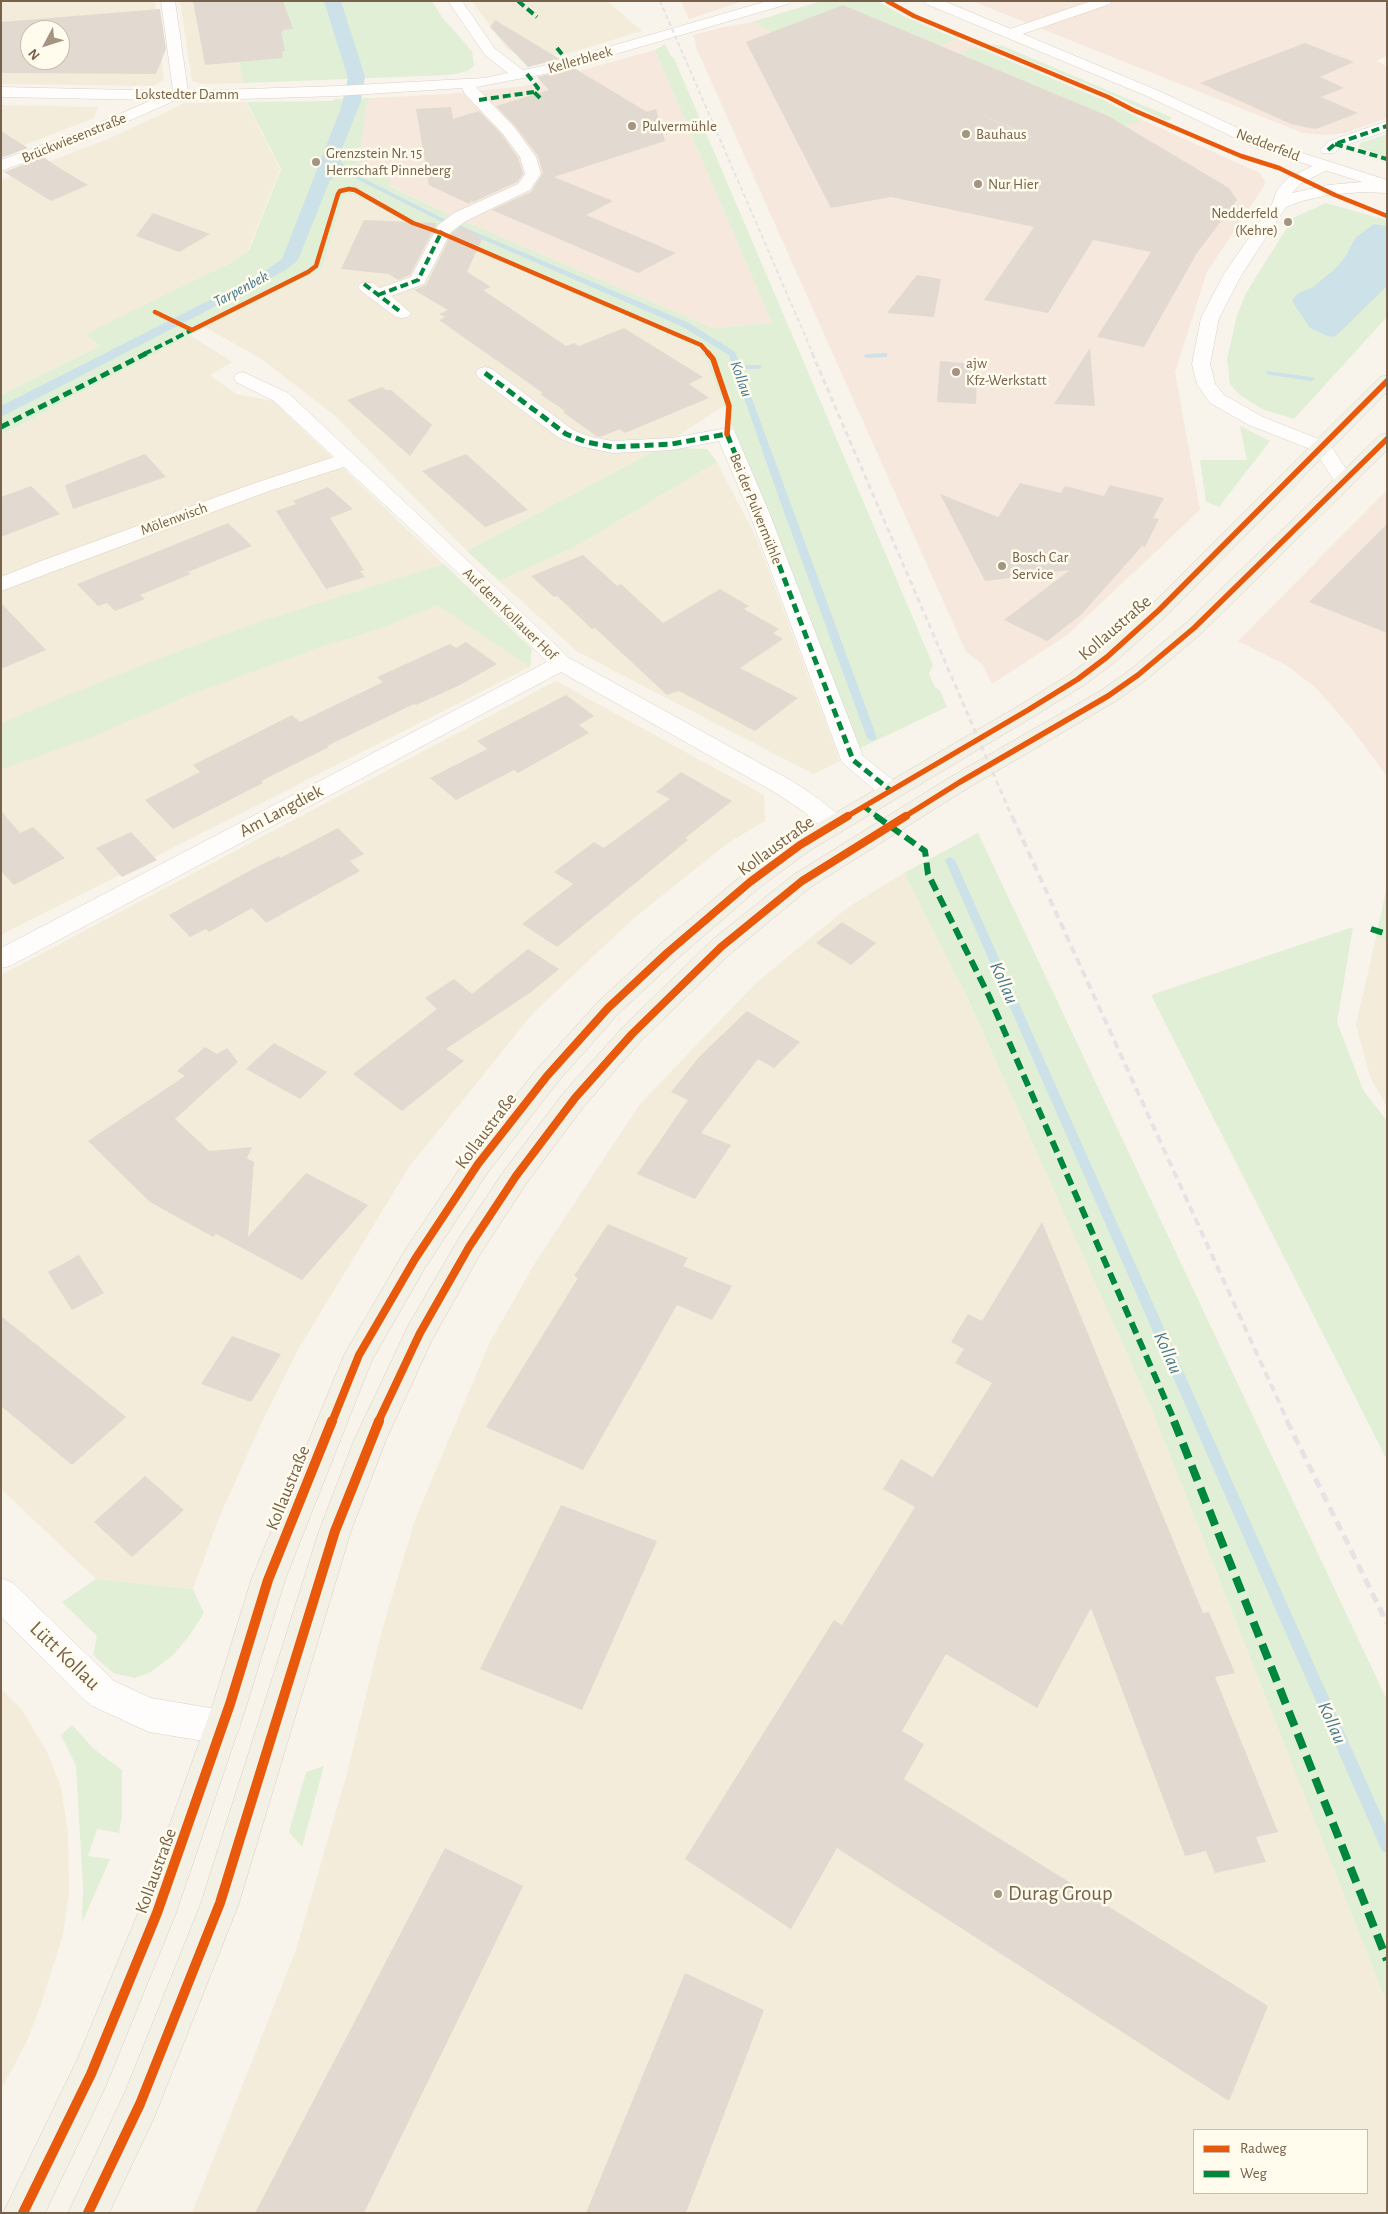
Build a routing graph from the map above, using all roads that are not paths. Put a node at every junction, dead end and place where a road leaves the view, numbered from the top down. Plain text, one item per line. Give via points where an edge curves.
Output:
1 (168, 1) edge
2 (455, 1) edge
3 (783, 1) edge
4 (931, 1) edge
5 (1105, 1) edge
6 (1009, 34) junction
7 (521, 75) junction
8 (468, 84) junction
9 (372, 88) joint
10 (1, 92) edge
11 (1154, 94) junction
12 (177, 96) junction
13 (1387, 126) edge
14 (1328, 150) junction
15 (1359, 159) junction
16 (1, 166) edge
17 (1387, 167) edge
18 (1318, 168) junction
19 (1350, 187) junction
20 (1387, 187) edge
21 (1387, 203) edge
22 (1280, 204) junction
23 (364, 284) dead end
24 (378, 295) junction
25 (402, 313) dead end
26 (486, 373) dead end
27 (243, 378) dead end
28 (1387, 381) edge
29 (1387, 439) edge
30 (1322, 447) junction
31 (349, 459) junction
32 (1344, 481) junction
33 (1, 586) edge
34 (561, 663) junction
35 (890, 790) junction
36 (834, 824) junction
37 (1, 959) edge
38 (1, 1594) edge
39 (222, 1727) junction
40 (23, 2213) edge
41 (88, 2213) edge

1 - 12 street
2 - 7 street via 490,52
3 - 7 street, Kellerbleek
4 - 6 street, Nedderfeld
5 - 6 street
6 - 11 street, Nedderfeld
7 - 8 street, Kellerbleek
8 - 9 street, Kellerbleek
8 - 24 street via 470,91 508,131 528,158 533,174 524,187 460,217 444,229 418,280
9 - 12 street, Lokstedter Damm
10 - 12 street, Lokstedter Damm
11 - 14 street, Nedderfeld
11 - 18 street, Nedderfeld via 1262,146
12 - 16 street, Brückwiesenstraße
13 - 14 street via 1335,144
14 - 15 street, Nedderfeld
15 - 17 street, Nedderfeld
15 - 18 street via 1336,161
18 - 19 street
18 - 20 street, Nedderfeld
18 - 22 street via 1290,183
19 - 20 street
19 - 21 street
19 - 22 street via 1318,192
22 - 30 street via 1232,274 1210,318 1202,371 1210,391 1224,404 1262,424
23 - 24 street
24 - 25 street
26 - 35 street, Bei der Pulvermühle via 566,434 586,442 613,447 672,444 727,434 853,760
27 - 31 street, Auf dem Kollauer Hof via 281,397
28 - 30 main road, Kollaustraße
29 - 32 main road
30 - 32 street
30 - 35 main road, Kollaustraße via 1159,610 1107,657 1028,710
31 - 33 street, Mölenwisch via 48,565
31 - 34 street, Auf dem Kollauer Hof
32 - 41 main road via 1194,628 1138,675 802,881 721,947 632,1034 575,1098 516,1176 469,1247 420,1333 370,1440 334,1531 220,1904 140,2104
34 - 36 street, Auf dem Kollauer Hof via 784,787
34 - 37 street, Am Langdiek
35 - 36 main road, Kollaustraße
36 - 39 main road, Kollaustraße via 800,844 750,882 608,1008 547,1076 478,1164 415,1259 359,1355 268,1580
38 - 39 street, Lütt Kollau via 102,1692 149,1715
39 - 40 main road, Kollaustraße via 158,1913 90,2074

